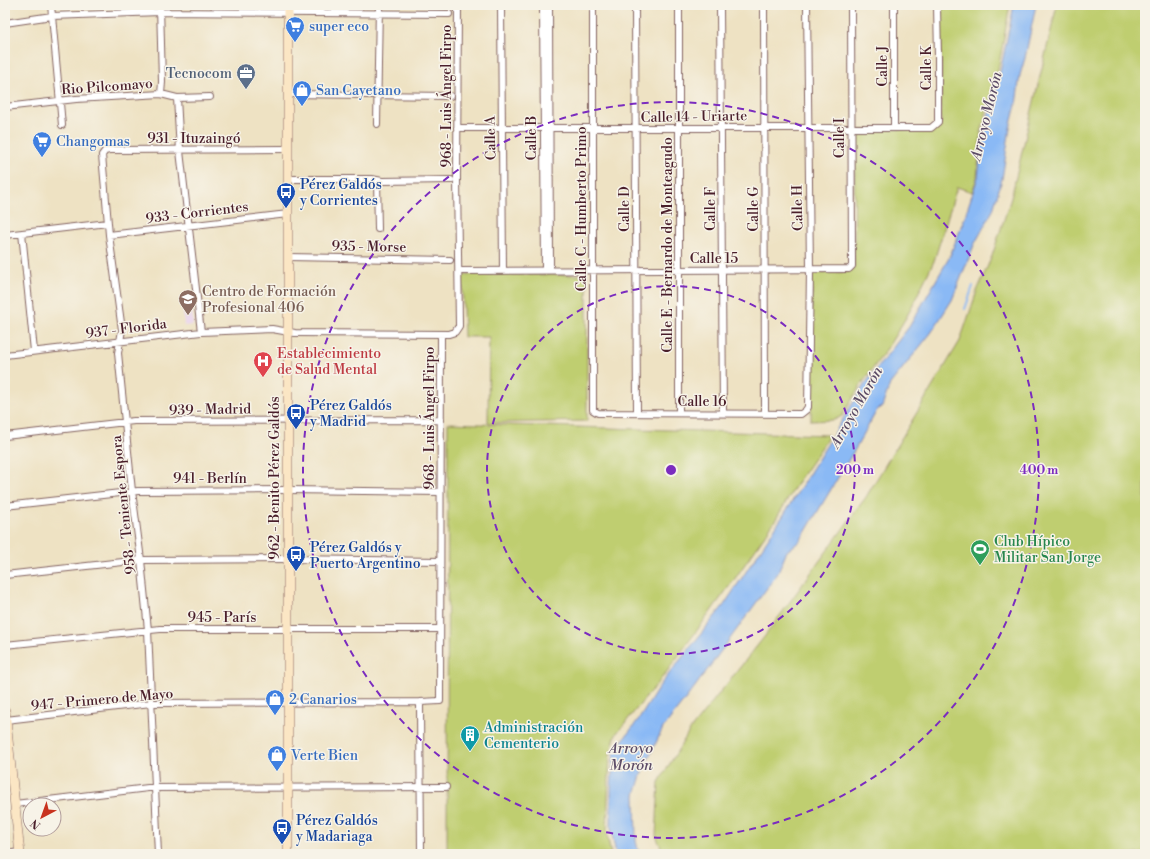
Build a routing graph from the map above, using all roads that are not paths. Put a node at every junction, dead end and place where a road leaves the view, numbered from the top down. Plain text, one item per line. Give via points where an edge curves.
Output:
1 (51, 5) edge
2 (160, 5) edge
3 (379, 5) edge
4 (458, 5) edge
5 (501, 5) edge
6 (543, 5) edge
7 (549, 5) edge
8 (593, 5) edge
9 (635, 5) edge
10 (679, 5) edge
11 (720, 5) edge
12 (764, 5) edge
13 (807, 5) edge
14 (851, 5) edge
15 (894, 5) edge
16 (937, 5) edge
17 (288, 9) edge
18 (160, 12) junction
19 (378, 13) junction
20 (448, 14) dead end
21 (52, 16) junction
22 (5, 22) edge
23 (161, 94) junction
24 (288, 94) junction
25 (377, 95) junction
26 (450, 96) dead end
27 (210, 97) dead end
28 (177, 98) junction
29 (60, 101) junction
30 (5, 107) edge
31 (377, 124) dead end
32 (62, 125) dead end
33 (679, 127) junction
34 (765, 127) junction
35 (808, 127) junction
36 (851, 127) junction
37 (894, 127) junction
38 (457, 128) junction
39 (546, 128) junction
40 (722, 128) junction
41 (931, 128) joint
42 (501, 129) junction
43 (593, 129) junction
44 (636, 129) junction
45 (288, 149) junction
46 (180, 150) junction
47 (102, 155) joint
48 (288, 179) junction
49 (377, 180) junction
50 (451, 180) dead end
51 (288, 214) junction
52 (108, 223) junction
53 (189, 225) junction
54 (378, 229) dead end
55 (22, 233) junction
56 (5, 235) edge
57 (109, 235) junction
58 (288, 257) junction
59 (450, 260) dead end
60 (849, 269) joint
61 (503, 270) junction
62 (548, 270) junction
63 (722, 270) junction
64 (765, 270) junction
65 (810, 270) junction
66 (594, 271) junction
67 (636, 271) junction
68 (679, 271) junction
69 (459, 272) junction
70 (288, 331) junction
71 (200, 332) junction
72 (441, 334) junction
73 (120, 341) junction
74 (34, 351) junction
75 (5, 355) edge
76 (806, 410) joint
77 (595, 412) joint
78 (637, 413) junction
79 (679, 413) junction
80 (723, 413) junction
81 (765, 414) junction
82 (288, 420) junction
83 (441, 420) junction
84 (126, 422) junction
85 (5, 436) edge
86 (288, 490) junction
87 (132, 491) junction
88 (440, 492) junction
89 (5, 506) edge
90 (288, 559) junction
91 (141, 560) junction
92 (440, 561) junction
93 (5, 576) edge
94 (288, 629) junction
95 (440, 629) junction
96 (148, 630) junction
97 (5, 646) edge
98 (440, 701) joint
99 (288, 702) junction
100 (420, 702) junction
101 (151, 704) junction
102 (5, 711) edge
103 (6, 720) junction
104 (7, 753) edge
105 (421, 787) junction
106 (446, 787) dead end
107 (155, 788) junction
108 (288, 788) junction
109 (14, 804) junction
110 (20, 853) edge
111 (5, 854) edge
112 (158, 854) edge
113 (288, 854) edge
114 (421, 854) edge

1 - 21 street
2 - 18 street
3 - 19 street
4 - 38 street, 968 - Luis Ángel Firpo
5 - 42 street, Calle A
6 - 39 street, Calle B
7 - 39 street, Calle B
8 - 43 street, Calle C - Humberto Primo
9 - 44 street, Calle D
10 - 33 street, Calle E - Bernardo de Monteagudo
11 - 40 street, Calle F
12 - 34 street, Calle G
13 - 35 street, Calle H
14 - 36 street, Calle I
15 - 37 street, Calle J
16 - 41 street, Calle K via 938,122
17 - 18 street
17 - 19 street
17 - 24 main road, 962 - Benito Pérez Galdós
18 - 21 street
18 - 23 street
19 - 20 street
19 - 25 street
21 - 22 street
21 - 29 street
23 - 28 street, Rio Pilcomayo
23 - 29 street, Rio Pilcomayo
24 - 25 street
24 - 45 main road, 962 - Benito Pérez Galdós
25 - 26 street
25 - 31 street
27 - 28 street, Rio Pilcomayo
28 - 46 street
29 - 30 street, Rio Pilcomayo
29 - 32 street
33 - 40 street, Calle 14 - Uriarte
33 - 44 street, Calle 14 - Uriarte
33 - 68 street, Calle E - Bernardo de Monteagudo
34 - 35 street, Calle 14 - Uriarte
34 - 40 street, Calle 14 - Uriarte
34 - 64 street, Calle G
35 - 36 street, Calle 14 - Uriarte
35 - 65 street, Calle H
36 - 37 street, Calle 14 - Uriarte
36 - 60 street, Calle I via 852,266
37 - 41 street, Calle 14 - Uriarte
38 - 42 street, Calle 14 - Uriarte
38 - 69 street, 968 - Luis Ángel Firpo
39 - 42 street, Calle 14 - Uriarte
39 - 43 street, Calle 14 - Uriarte
39 - 62 street, Calle B
40 - 63 street, Calle F
42 - 61 street, Calle A
43 - 44 street, Calle 14 - Uriarte
43 - 66 street, Calle C - Humberto Primo
44 - 67 street, Calle D
45 - 46 street, 931 - Ituzaingó
45 - 48 main road, 962 - Benito Pérez Galdós
46 - 47 street, 931 - Ituzaingó via 109,150
46 - 53 street
47 - 52 street, 958 - Teniente Espora
48 - 49 street
48 - 51 main road, 962 - Benito Pérez Galdós
49 - 50 street
49 - 54 street
51 - 53 street, 933 - Corrientes
51 - 58 main road, 962 - Benito Pérez Galdós
52 - 55 street
52 - 57 street, 958 - Teniente Espora
53 - 57 street, 933 - Corrientes
53 - 71 street
55 - 56 street
55 - 74 street
57 - 73 street, 958 - Teniente Espora via 122,330
58 - 59 street, 935 - Morse
58 - 70 main road, 962 - Benito Pérez Galdós
60 - 65 street, Calle 15
61 - 62 street, Calle 15
61 - 69 street, Calle 15
62 - 66 street, Calle 15
63 - 64 street, Calle 15
63 - 68 street, Calle 15
63 - 80 street, Calle F
64 - 65 street, Calle 15
64 - 81 street, Calle G
65 - 76 street, Calle H
66 - 67 street, Calle 15
66 - 77 street, Calle C - Humberto Primo
67 - 68 street, Calle 15
67 - 78 street, Calle D
68 - 79 street, Calle E - Bernardo de Monteagudo
69 - 72 street, 968 - Luis Ángel Firpo via 458,330 452,334
70 - 71 street, 937 - Florida via 266,329
70 - 72 street, 937 - Florida
70 - 82 main road, 962 - Benito Pérez Galdós
71 - 73 street, 937 - Florida
72 - 83 street, 968 - Luis Ángel Firpo
73 - 74 street, 937 - Florida
73 - 84 street, 958 - Teniente Espora via 118,353
74 - 75 street, 937 - Florida
76 - 81 street, Calle 16 via 801,414
77 - 78 street, Calle 16
78 - 79 street, Calle 16
79 - 80 street, Calle 16
80 - 81 street, Calle 16
82 - 83 street, 939 - Madrid
82 - 84 street, 939 - Madrid
82 - 86 main road, 962 - Benito Pérez Galdós
83 - 88 street, 968 - Luis Ángel Firpo
84 - 85 street, 939 - Madrid
84 - 87 street, 958 - Teniente Espora
86 - 87 street, 941 - Berlín
86 - 88 street, 941 - Berlín
86 - 90 main road, 962 - Benito Pérez Galdós
87 - 89 street, 941 - Berlín
87 - 91 street, 958 - Teniente Espora
88 - 92 street, 968 - Luis Ángel Firpo
90 - 91 street
90 - 92 street
90 - 94 main road, 962 - Benito Pérez Galdós
91 - 93 street
91 - 96 street, 958 - Teniente Espora
92 - 95 street, 968 - Luis Ángel Firpo
94 - 95 street, 945 - París
94 - 96 street, 945 - París
94 - 99 main road, 962 - Benito Pérez Galdós
95 - 98 street, 968 - Luis Ángel Firpo
96 - 97 street, 945 - París
96 - 101 street, 958 - Teniente Espora
98 - 100 street, 947 - Primero de Mayo
99 - 100 street, 947 - Primero de Mayo
99 - 101 street, 947 - Primero de Mayo
99 - 108 main road, 962 - Benito Pérez Galdós
100 - 105 street
101 - 103 street, 947 - Primero de Mayo
101 - 107 street, 958 - Teniente Espora
102 - 103 main road
103 - 104 main road
104 - 109 main road
105 - 106 street
105 - 108 street
105 - 114 street
107 - 108 street
107 - 109 street
107 - 112 street, 958 - Teniente Espora
108 - 113 main road, 962 - Benito Pérez Galdós
109 - 110 main road
110 - 111 street

